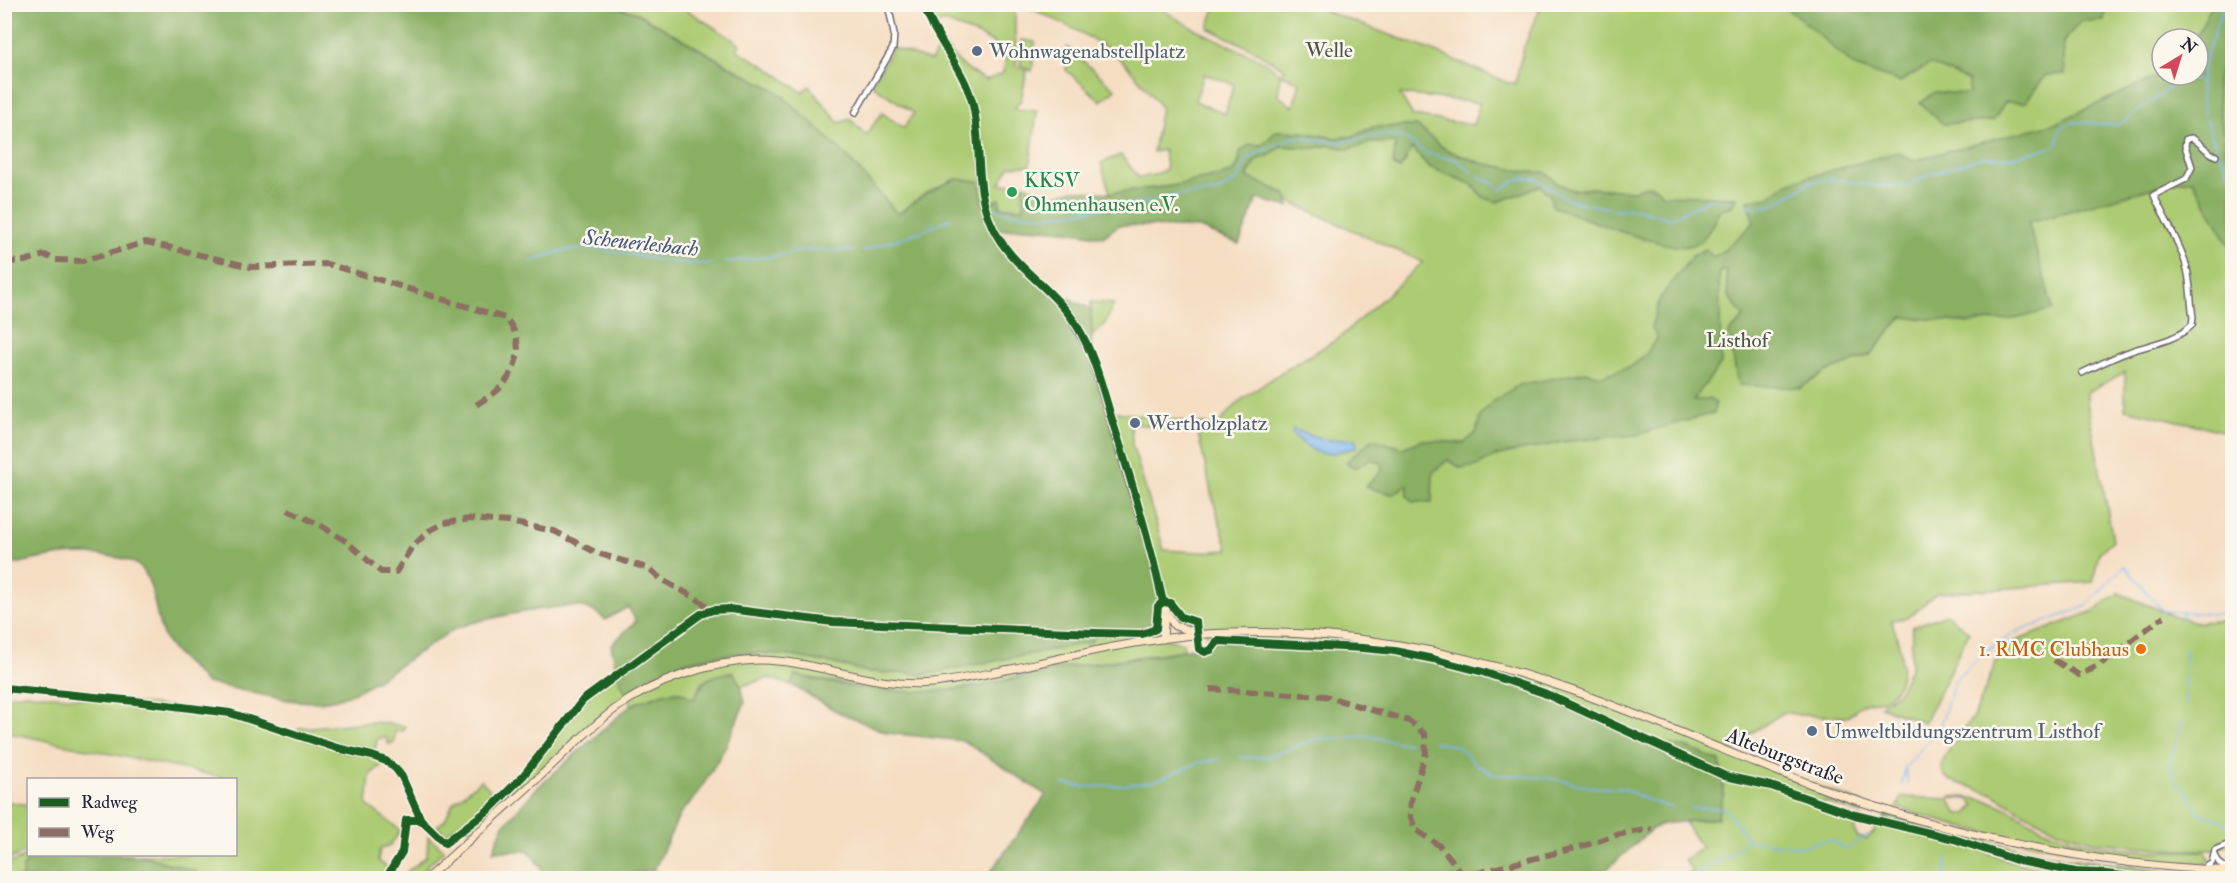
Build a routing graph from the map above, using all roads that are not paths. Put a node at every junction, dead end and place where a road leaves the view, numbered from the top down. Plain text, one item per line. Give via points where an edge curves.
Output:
1 (888, 4) edge
2 (924, 8) edge
3 (855, 113) dead end
4 (2216, 156) dead end
5 (2082, 373) dead end
6 (1167, 614) junction
7 (1206, 634) junction
8 (1166, 638) junction
9 (2232, 843) edge
10 (2215, 855) junction
11 (2199, 870) junction
12 (2231, 871) edge
13 (427, 879) edge
14 (2213, 879) edge
15 (2221, 879) edge

1 - 3 street via 893,48
2 - 6 main road via 962,75 971,100 979,181 992,227 1010,254 1065,308 1090,352
4 - 5 street via 2192,138 2186,139 2192,167 2186,179 2154,195 2187,267 2192,325 2168,339
6 - 7 main road via 1178,628
6 - 8 main road
7 - 8 main road
7 - 11 main road, Alteburgstraße via 1272,632 1335,636 1424,649 1518,673 1611,705 1815,786 1937,825 2058,853
8 - 13 main road via 930,684 861,678 764,660 739,661 663,682 616,708
9 - 10 street via 2215,850
10 - 11 street via 2210,865
10 - 12 street
11 - 12 main road, Alteburgstraße
11 - 14 street
12 - 15 street

